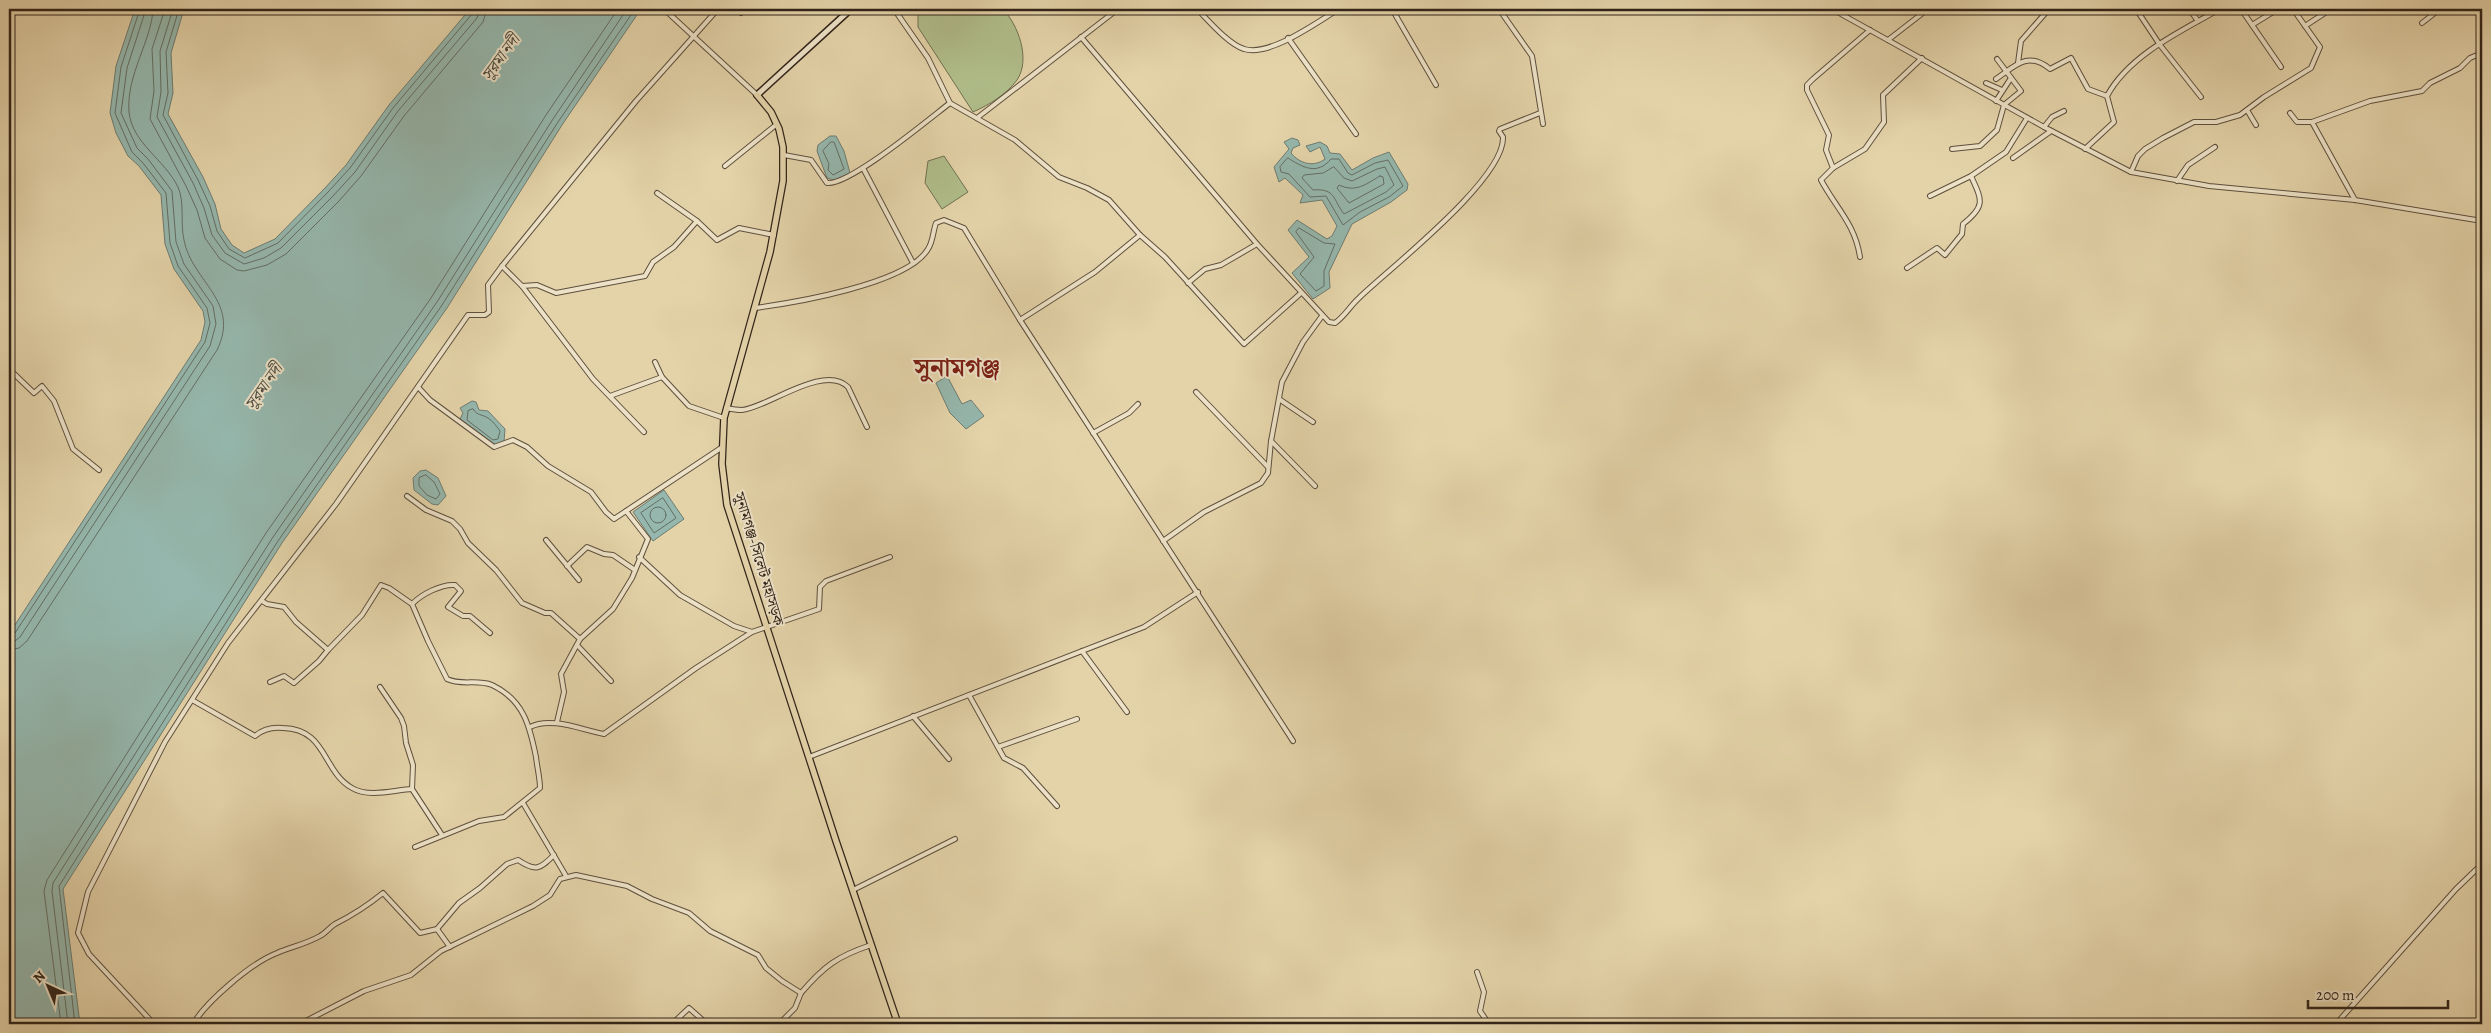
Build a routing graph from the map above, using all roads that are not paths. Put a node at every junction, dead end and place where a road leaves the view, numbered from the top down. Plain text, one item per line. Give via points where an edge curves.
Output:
1 (664, 9) edge
2 (718, 9) edge
3 (745, 9) edge
4 (851, 9) edge
5 (894, 9) edge
6 (1118, 9) edge
7 (1197, 9) edge
8 (1339, 9) edge
9 (1392, 9) edge
10 (1499, 9) edge
11 (1832, 9) edge
12 (1928, 9) edge
13 (2049, 9) edge
14 (2136, 9) edge
15 (2189, 9) edge
16 (2220, 9) edge
17 (2241, 9) edge
18 (2278, 9) edge
19 (2293, 9) edge
20 (2331, 9) edge
21 (2431, 9) edge
22 (2440, 9) edge
23 (741, 13) dead end
24 (2434, 14) junction
25 (2198, 21) junction
26 (2422, 23) dead end
27 (2252, 25) junction
28 (2305, 26) junction
29 (1870, 30) junction
30 (696, 37) junction
31 (1081, 38) junction
32 (1288, 38) junction
33 (1888, 40) junction
34 (2160, 45) junction
35 (2482, 53) edge
36 (1922, 58) junction
37 (1997, 59) dead end
38 (2018, 63) junction
39 (2281, 67) dead end
40 (2006, 72) junction
41 (2011, 78) junction
42 (1996, 79) dead end
43 (1986, 84) dead end
44 (1436, 85) dead end
45 (2002, 90) junction
46 (757, 95) junction
47 (2107, 96) junction
48 (2201, 97) dead end
49 (1994, 100) junction
50 (950, 103) junction
51 (2004, 105) junction
52 (2247, 110) junction
53 (2064, 111) dead end
54 (1540, 113) junction
55 (2290, 113) dead end
56 (977, 118) junction
57 (2027, 118) junction
58 (2312, 122) junction
59 (777, 124) junction
60 (1543, 124) dead end
61 (2256, 125) dead end
62 (2044, 127) junction
63 (2051, 131) junction
64 (1356, 134) dead end
65 (2215, 147) dead end
66 (2085, 149) junction
67 (1952, 150) dead end
68 (784, 156) junction
69 (2013, 158) dead end
70 (725, 166) dead end
71 (863, 168) junction
72 (1833, 168) junction
73 (2131, 172) junction
74 (1971, 176) junction
75 (2177, 181) junction
76 (657, 193) dead end
77 (1930, 196) dead end
78 (2355, 200) junction
79 (697, 221) junction
80 (2482, 221) edge
81 (774, 235) junction
82 (1140, 235) junction
83 (1257, 244) junction
84 (1860, 257) dead end
85 (912, 263) junction
86 (502, 266) junction
87 (1907, 268) dead end
88 (1188, 283) junction
89 (522, 286) junction
90 (1301, 293) junction
91 (754, 308) junction
92 (1322, 316) junction
93 (1020, 320) junction
94 (654, 362) dead end
95 (9, 369) edge
96 (662, 377) junction
97 (418, 387) junction
98 (1196, 392) dead end
99 (610, 396) junction
100 (1279, 399) junction
101 (1138, 404) dead end
102 (726, 408) junction
103 (724, 418) junction
104 (1313, 422) dead end
105 (867, 427) dead end
106 (644, 432) dead end
107 (1094, 433) junction
108 (1271, 441) junction
109 (721, 448) junction
110 (1268, 467) junction
111 (99, 470) dead end
112 (1315, 486) dead end
113 (407, 496) dead end
114 (626, 511) junction
115 (546, 540) dead end
116 (1163, 541) junction
117 (639, 557) junction
118 (890, 557) dead end
119 (567, 566) junction
120 (635, 570) junction
121 (579, 580) dead end
122 (1198, 592) junction
123 (262, 601) junction
124 (412, 604) junction
125 (767, 628) junction
126 (752, 632) junction
127 (490, 633) dead end
128 (580, 639) junction
129 (578, 644) junction
130 (328, 650) junction
131 (1082, 651) junction
132 (611, 681) dead end
133 (270, 682) dead end
134 (380, 687) dead end
135 (969, 695) junction
136 (192, 700) junction
137 (1127, 712) dead end
138 (913, 716) junction
139 (1078, 719) dead end
140 (557, 722) junction
141 (530, 727) junction
142 (1293, 741) dead end
143 (998, 747) junction
144 (809, 757) junction
145 (949, 759) dead end
146 (412, 789) junction
147 (523, 804) junction
148 (1056, 806) dead end
149 (442, 835) junction
150 (955, 839) dead end
151 (415, 847) dead end
152 (554, 855) junction
153 (2482, 864) edge
154 (566, 876) junction
155 (853, 890) junction
156 (437, 929) junction
157 (872, 945) junction
158 (450, 947) junction
159 (1477, 972) dead end
160 (801, 993) junction
161 (154, 1024) edge
162 (193, 1024) edge
163 (300, 1024) edge
164 (672, 1024) edge
165 (707, 1024) edge
166 (779, 1024) edge
167 (898, 1024) edge
168 (1489, 1024) edge
169 (2336, 1024) edge

1 - 30 street
2 - 30 street
3 - 23 street
4 - 46 main road
5 - 50 street via 928,58
6 - 31 street
7 - 32 street via 1244,50 1270,49
8 - 32 street
9 - 44 street
10 - 54 street via 1532,56
11 - 29 street
12 - 33 street
13 - 38 street via 2021,40
14 - 34 street
15 - 25 street
16 - 25 street
17 - 27 street
18 - 27 street
19 - 28 street
20 - 28 street
21 - 24 street
22 - 24 street
24 - 26 street
25 - 34 street
27 - 39 street
28 - 52 street via 2320,47 2311,68
29 - 33 street
29 - 72 street via 1807,85 1829,135 1826,150
30 - 46 street
30 - 86 street via 636,101
31 - 56 street
31 - 83 street
32 - 64 street
33 - 36 street
34 - 47 street via 2124,74
34 - 48 street
35 - 58 street via 2422,91 2370,101
36 - 49 street
36 - 72 street via 1883,95 1884,122 1865,148
37 - 40 street
38 - 40 street
38 - 47 street via 2040,61 2050,69 2071,58 2088,88
40 - 41 street
40 - 42 street
41 - 45 street
41 - 51 street via 2021,91
43 - 45 street
45 - 49 street
46 - 59 main road, সুনামগঞ্জ-সিলেট মহাসড়ক
47 - 66 street via 2114,122
49 - 51 street
50 - 56 street
50 - 71 street
51 - 57 street
51 - 67 street via 1997,130 1980,146
52 - 61 street
52 - 73 street via 2240,115 2194,122 2181,128 2145,149
53 - 62 street via 2052,117
54 - 60 street
54 - 92 street via 1500,129 1504,144 1496,163 1447,218 1357,299 1342,318 1335,323
55 - 58 street via 2297,122
56 - 82 street via 1015,140 1059,177 1109,200
57 - 62 street
57 - 74 street via 2006,152
58 - 78 street
59 - 68 main road, সুনামগঞ্জ-সিলেট মহাসড়ক
59 - 70 street
62 - 63 street
63 - 66 street
63 - 69 street
65 - 75 street via 2188,165
66 - 73 street
68 - 71 street via 811,160 830,183 843,180
68 - 81 main road, সুনামগঞ্জ-সিলেট মহাসড়ক
71 - 85 street
72 - 84 street via 1821,180 1851,226
73 - 75 street
74 - 77 street
74 - 87 street via 1981,197 1977,213 1963,224 1962,234 1945,255 1937,248
75 - 78 street
76 - 79 street
78 - 80 street
79 - 81 street via 718,240 739,228
79 - 89 street via 674,247 653,262 646,276 556,293 537,285
81 - 91 main road, সুনামগঞ্জ-সিলেট মহাসড়ক
82 - 88 street
82 - 93 street via 1095,272
83 - 88 street via 1221,265 1205,269
83 - 90 street
85 - 91 street via 903,270 834,294
85 - 93 street via 928,249 936,223 944,220 964,228
86 - 89 street
86 - 97 street via 488,284 489,312 468,315
88 - 90 street via 1244,344
89 - 99 street via 593,379
90 - 92 street
91 - 102 main road, সুনামগঞ্জ-সিলেট মহাসড়ক
92 - 100 street via 1303,342 1282,382
93 - 107 street
94 - 96 street
95 - 111 street via 34,393 42,386 54,400 74,449
96 - 99 street
96 - 103 street via 689,406
97 - 114 street via 430,400 494,448 513,440 591,492 614,519
97 - 123 street via 336,504
98 - 110 street
99 - 106 street
100 - 104 street
100 - 108 street
101 - 107 street
102 - 103 main road, সুনামগঞ্জ-সিলেট মহাসড়ক
102 - 105 street via 742,410 808,384 832,381 848,387
103 - 109 main road, সুনামগঞ্জ-সিলেট মহাসড়ক
107 - 116 street
108 - 110 street
108 - 112 street
109 - 114 street
109 - 125 main road, সুনামগঞ্জ-সিলেট মহাসড়ক via 727,505
110 - 116 street via 1261,483 1204,512
113 - 128 street via 426,510 452,521 522,603 551,613
114 - 117 street via 648,539
115 - 119 street
116 - 122 street
117 - 120 street
117 - 126 street via 690,602
118 - 125 street via 826,581 820,587 819,610
119 - 120 street via 586,547 613,555
119 - 121 street
120 - 128 street via 612,609
122 - 131 street via 1144,627
122 - 142 street
123 - 130 street via 284,607
123 - 136 street via 228,643
124 - 127 street via 420,596 446,584 456,584 460,590 448,607 463,616 470,616
124 - 130 street via 381,585 362,615
124 - 141 street via 447,678 492,685 510,696
125 - 126 street
125 - 144 main road, সুনামগঞ্জ-সিলেট মহাসড়ক
126 - 140 street via 604,734
128 - 129 street
129 - 132 street
129 - 140 street via 561,674 564,692
130 - 133 street via 294,683 284,676
131 - 135 street
131 - 137 street
134 - 146 street via 404,726 413,765
135 - 138 street
135 - 143 street
136 - 146 street via 255,736 272,728 308,733 338,775 352,788 376,793
136 - 161 street via 165,742 88,892 78,933 89,954
138 - 144 street
138 - 145 street
139 - 143 street
140 - 141 street
141 - 147 street via 540,786
143 - 148 street via 1004,758 1018,763
144 - 155 main road, সুনামগঞ্জ-সিলেট মহাসড়ক
146 - 149 street
147 - 149 street via 504,817 479,821
147 - 152 street
149 - 151 street
150 - 155 street
152 - 154 street
152 - 156 street via 542,867 531,868 518,860 507,864 459,903
153 - 169 street
154 - 158 street via 550,894 533,906
154 - 160 street via 576,875 628,886 652,900 689,913 710,931 758,955 766,968
155 - 157 main road, সুনামগঞ্জ-সিলেট মহাসড়ক
156 - 158 street
156 - 162 street via 420,934 383,894 319,937 259,963 219,994
157 - 160 street via 835,959 820,970
157 - 167 main road, সুনামগঞ্জ-সিলেট মহাসড়ক
158 - 163 street via 412,975 364,991
159 - 168 street via 1484,992 1480,1012
160 - 166 street via 795,1008
164 - 165 street via 689,1008

